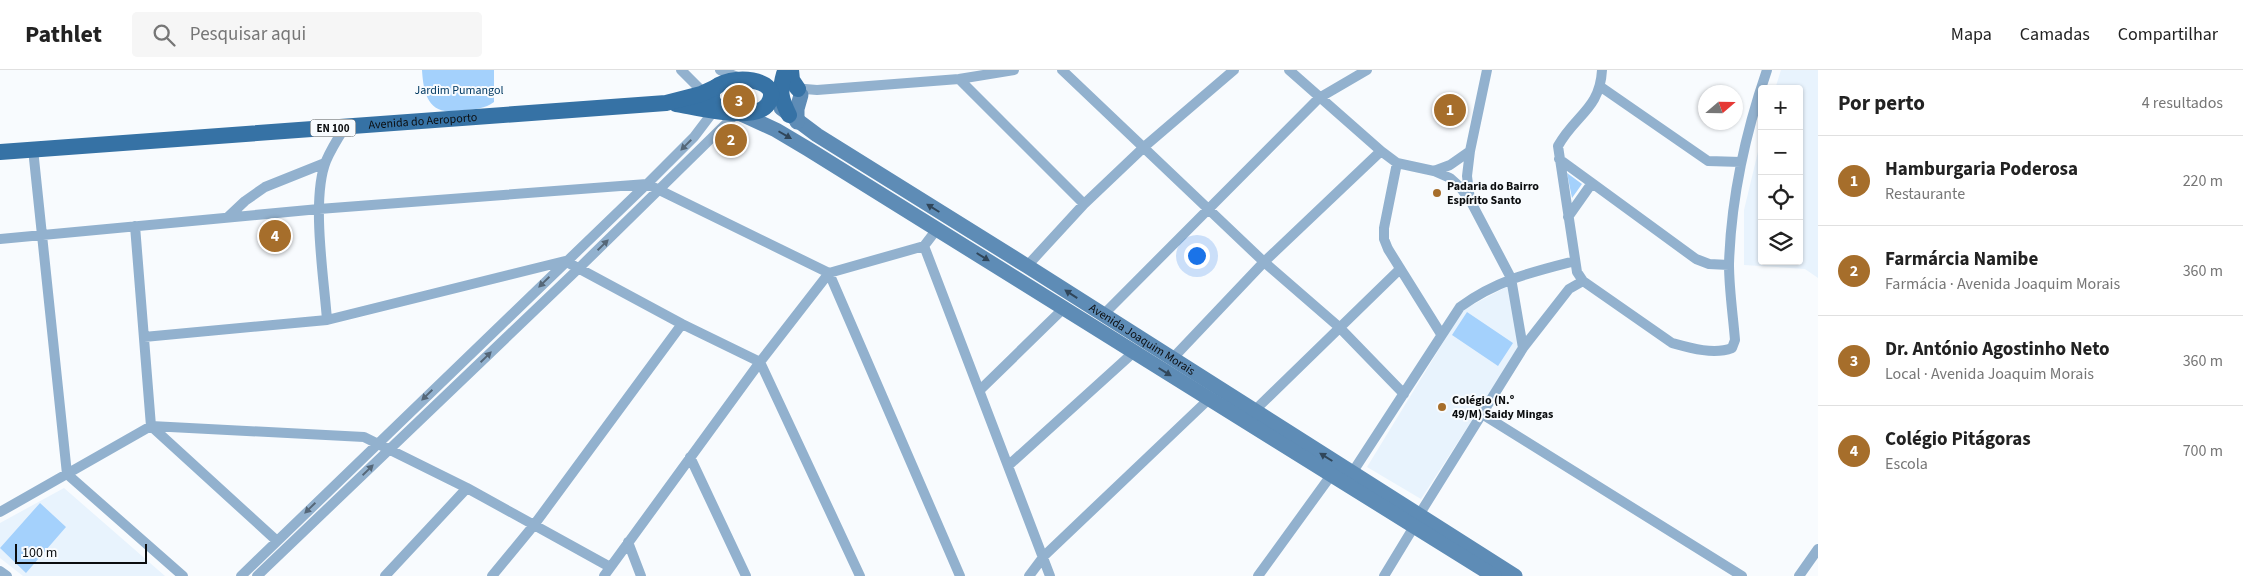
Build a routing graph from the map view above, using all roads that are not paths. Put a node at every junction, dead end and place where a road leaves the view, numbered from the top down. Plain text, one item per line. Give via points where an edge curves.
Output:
1 (681, 70) edge
2 (720, 70) edge
3 (1014, 70) edge
4 (1062, 70) edge
5 (1234, 70) edge
6 (1289, 70) edge
7 (1367, 70) edge
8 (1487, 70) edge
9 (1602, 70) edge
10 (1767, 70) edge
11 (959, 79) junction
12 (772, 82) edge
13 (1601, 87) junction
14 (799, 92) junction
15 (1319, 98) junction
16 (721, 105) junction
17 (793, 118) junction
18 (345, 127) junction
19 (1144, 147) junction
20 (33, 149) junction
21 (1381, 151) junction
22 (1470, 151) junction
23 (0, 152) edge
24 (1559, 159) junction
25 (1741, 162) junction
26 (325, 163) junction
27 (1397, 163) junction
28 (1434, 171) junction
29 (1592, 183) junction
30 (647, 184) junction
31 (658, 190) junction
32 (1470, 200) junction
33 (1084, 204) junction
34 (319, 208) junction
35 (1210, 210) junction
36 (228, 217) junction
37 (1568, 217) junction
38 (134, 226) junction
39 (937, 229) junction
40 (42, 235) junction
41 (0, 239) edge
42 (924, 246) junction
43 (565, 261) junction
44 (1575, 261) junction
45 (1264, 262) junction
46 (1729, 265) junction
47 (1027, 266) junction
48 (578, 269) junction
49 (1400, 269) junction
50 (829, 273) junction
51 (1511, 278) junction
52 (1583, 281) junction
53 (1064, 308) junction
54 (1103, 315) junction
55 (327, 320) junction
56 (682, 324) junction
57 (1339, 327) junction
58 (1441, 334) junction
59 (144, 337) junction
60 (1523, 348) junction
61 (1134, 352) junction
62 (1172, 359) junction
63 (760, 362) junction
64 (980, 390) junction
65 (1404, 394) junction
66 (1208, 399) junction
67 (1254, 411) junction
68 (1482, 414) junction
69 (151, 426) junction
70 (378, 443) junction
71 (390, 448) junction
72 (690, 458) junction
73 (1009, 465) junction
74 (1352, 473) junction
75 (67, 474) junction
76 (1332, 474) junction
77 (467, 488) junction
78 (0, 512) edge
79 (1417, 520) junction
80 (534, 525) junction
81 (277, 540) junction
82 (628, 542) junction
83 (1818, 549) edge
84 (1044, 556) junction
85 (0, 571) edge
86 (607, 572) edge
87 (7, 576) edge
88 (183, 576) edge
89 (241, 576) edge
90 (257, 576) edge
91 (385, 576) edge
92 (492, 576) edge
93 (641, 576) edge
94 (746, 576) edge
95 (860, 576) edge
96 (960, 576) edge
97 (1029, 576) edge
98 (1050, 576) edge
99 (1258, 576) edge
100 (1384, 576) edge
101 (1494, 576) edge
102 (1515, 576) edge
103 (1742, 576) edge
104 (1799, 576) edge

1 - 16 street
2 - 12 street
3 - 11 street
4 - 19 street
5 - 19 street
6 - 15 street
7 - 15 street
8 - 22 street
9 - 13 street
10 - 25 street
11 - 14 street
11 - 33 street
12 - 14 street
12 - 14 main road via 792,80
12 - 16 main road, EN 100 via 724,82
12 - 16 main road, EN 100 via 769,103 761,110
12 - 17 main road
13 - 24 street via 1596,99 1563,137 1558,146
13 - 25 street via 1708,161
14 - 17 street
15 - 21 street
15 - 35 street
16 - 18 main road, Avenida do Aeroporto / EN 100 via 666,103
16 -> 30 street
16 - 31 street
16 -> 39 street, Avenida Joaquim Morais via 776,130
47 -> 17 street, Avenida Joaquim Morais
18 - 20 main road, Avenida do Aeroporto / EN 100
18 - 26 street
19 - 33 street
19 - 35 street
20 - 23 main road, Avenida do Aeroporto / EN 100
20 - 40 street
21 - 27 street
21 - 45 street
22 - 28 street via 1450,165
22 - 32 street via 1467,176
24 - 29 street
24 - 37 street
25 - 46 street
26 - 34 street via 319,189
26 - 36 street via 265,187
27 - 28 street
27 - 49 street via 1384,239
28 - 32 street via 1450,178
29 - 37 street
29 - 46 street via 1696,259 1709,264
30 - 31 street
30 - 34 street
30 - 43 street
48 -> 31 street
31 - 50 street
32 - 51 street
33 - 47 street
34 - 36 street
34 - 55 street
35 - 45 street
35 - 54 street
36 - 38 street
37 - 44 street
38 - 40 street
38 - 59 street
39 - 42 street
39 -> 53 street, Avenida Joaquim Morais
40 - 41 street
40 - 75 street
42 - 50 street
42 - 64 street
43 - 48 street
43 - 55 street
43 -> 70 street
44 - 51 street
44 - 52 street
45 - 57 street
45 - 62 street
46 - 52 street via 1735,340 1732,348 1723,351 1672,343
54 -> 47 street, Avenida Joaquim Morais
48 - 56 street
71 -> 48 street
49 - 57 street
49 - 58 street
50 - 63 street
50 - 96 street
51 - 58 street via 1460,307
51 - 60 street
52 - 60 street via 1569,289
53 - 61 street, Avenida Joaquim Morais
53 - 64 street
54 - 62 street, Avenida Joaquim Morais
55 - 59 street
56 - 63 street
56 - 80 street
57 - 65 street
57 - 67 street
58 - 65 street
59 - 69 street
60 - 68 street
61 -> 66 street, Avenida Joaquim Morais
61 - 73 street
62 - 67 street, Avenida Joaquim Morais
63 - 72 street
63 - 95 street
64 - 73 street
65 - 74 street
66 - 76 street, Avenida Joaquim Morais
66 - 84 street
74 -> 67 street, Avenida Joaquim Morais
68 - 79 street
68 - 103 street
69 - 70 street via 364,437
69 - 75 street
69 - 81 street
70 - 71 street
70 -> 81 street
71 - 77 street
90 -> 71 street
72 - 82 street
72 - 94 street
73 - 84 street
74 - 79 street, Avenida Joaquim Morais
75 - 78 street
75 - 88 street
76 - 79 street, Avenida Joaquim Morais
76 - 99 street
77 - 80 street
77 - 91 street
79 - 100 street
79 - 101 street, Avenida Joaquim Morais
79 - 102 street, Avenida Joaquim Morais
80 - 86 street
80 - 92 street
81 - 89 street
82 - 86 street
82 - 93 street
83 - 104 street
84 - 97 street
84 - 98 street
85 - 87 street

